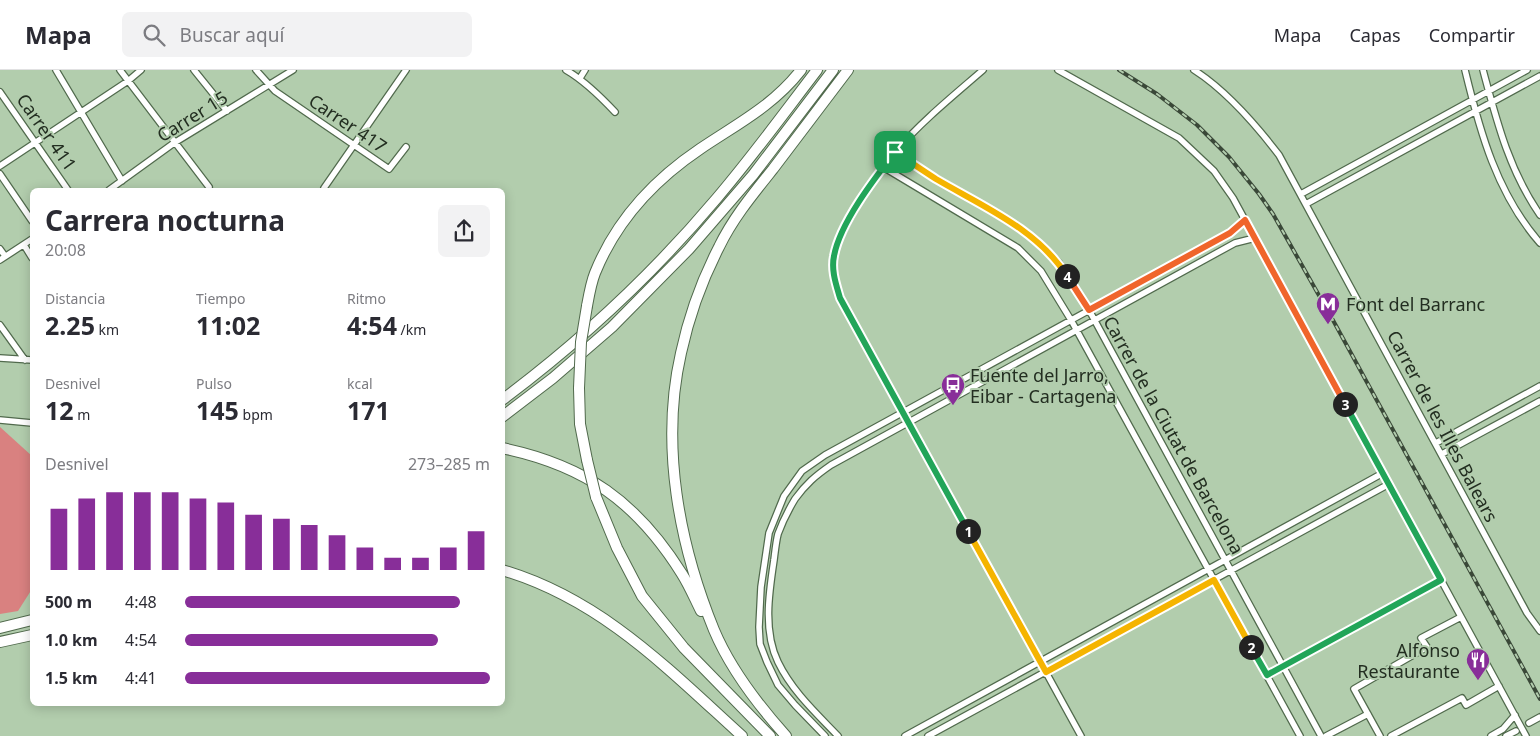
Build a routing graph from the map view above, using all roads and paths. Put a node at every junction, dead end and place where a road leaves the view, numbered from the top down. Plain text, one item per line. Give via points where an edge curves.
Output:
1 (56, 70) edge
2 (120, 70) edge
3 (141, 70) edge
4 (194, 70) edge
5 (256, 70) edge
6 (293, 70) edge
7 (406, 70) edge
8 (566, 70) edge
9 (586, 70) edge
10 (801, 70) edge
11 (817, 70) edge
12 (833, 70) edge
13 (848, 70) edge
14 (983, 70) edge
15 (1058, 70) edge
16 (1194, 70) edge
17 (1464, 70) edge
18 (1483, 70) edge
19 (1527, 70) edge
20 (1540, 76) edge
21 (580, 78) junction
22 (128, 80) junction
23 (269, 85) junction
24 (1488, 91) junction
25 (0, 92) edge
26 (1472, 100) junction
27 (1491, 102) junction
28 (227, 111) junction
29 (1475, 111) junction
30 (82, 112) junction
31 (615, 112) dead end
32 (35, 142) junction
33 (174, 143) junction
34 (354, 145) junction
35 (406, 148) dead end
36 (895, 152) junction
37 (0, 166) edge
38 (883, 167) junction
39 (0, 174) edge
40 (122, 181) junction
41 (209, 187) dead end
42 (67, 188) edge
43 (112, 188) edge
44 (324, 188) dead end
45 (1301, 194) junction
46 (1306, 204) junction
47 (1540, 215) edge
48 (30, 218) edge
49 (1245, 220) junction
50 (1255, 238) junction
51 (30, 240) edge
52 (1540, 243) edge
53 (24, 245) junction
54 (0, 249) edge
55 (30, 255) edge
56 (3, 258) edge
57 (1089, 310) junction
58 (1071, 320) junction
59 (1094, 320) junction
60 (0, 325) edge
61 (1077, 330) junction
62 (0, 358) edge
63 (24, 360) junction
64 (30, 360) edge
65 (1540, 386) edge
66 (505, 398) edge
67 (1540, 400) edge
68 (903, 412) junction
69 (505, 415) edge
70 (0, 420) edge
71 (908, 422) junction
72 (30, 423) edge
73 (1436, 443) junction
74 (505, 449) edge
75 (1442, 454) junction
76 (1383, 473) junction
77 (1389, 484) junction
78 (1225, 560) junction
79 (1208, 569) junction
80 (1231, 570) junction
81 (505, 571) edge
82 (1214, 580) junction
83 (1441, 580) junction
84 (30, 616) edge
85 (1461, 617) junction
86 (30, 620) edge
87 (3, 627) edge
88 (714, 631) junction
89 (1540, 631) edge
90 (30, 635) edge
91 (0, 642) edge
92 (1040, 662) junction
93 (1283, 666) junction
94 (1046, 672) junction
95 (1267, 675) junction
96 (1499, 686) junction
97 (1368, 714) junction
98 (1515, 715) junction
99 (1540, 717) edge
100 (1529, 723) dead end
101 (1516, 731) dead end
102 (742, 736) edge
103 (770, 736) edge
104 (786, 736) edge
105 (825, 736) edge
106 (838, 736) edge
107 (905, 736) edge
108 (928, 736) edge
109 (1081, 736) edge
110 (1300, 736) edge
111 (1321, 736) edge
112 (1326, 736) edge
113 (1380, 736) edge
114 (1391, 736) edge
115 (1491, 736) edge
116 (1506, 736) edge
117 (1526, 736) edge

1 - 30 street
2 - 22 street
3 - 22 street
4 - 28 street
5 - 23 street, Carrer 417
6 - 23 street, Carrer 15
7 - 34 street
8 - 21 street
9 - 21 street
10 - 103 highway, bridge via 755,115 677,166 630,212 595,273 581,342 580,424 596,498 617,548 642,596 684,648
11 - 66 highway via 744,165 682,238 577,341
12 - 69 highway via 753,175 689,249 612,327
13 - 88 highway via 737,216 719,246 695,302 681,354 674,403 673,464 679,515 694,576
14 - 36 street via 919,126
15 - 49 street via 1179,138 1214,172
16 - 45 street, Carrer de les Illes Balears via 1259,130 1279,155
17 - 26 street
18 - 24 street
19 - 24 street
20 - 27 street
21 - 31 street
22 - 30 street
22 - 33 street
23 - 28 street, Carrer 15
23 - 34 street, Carrer 417
24 - 26 street
24 - 27 street
25 - 32 street, Carrer 411
26 - 29 street
26 - 45 street
27 - 29 street
27 - 47 street via 1506,150
28 - 33 street, Carrer 15
29 - 46 street
29 - 52 street via 1504,189
30 - 32 street
30 - 40 street
32 - 37 street
32 - 42 street, Carrer 411
33 - 40 street, Carrer 15
33 - 41 street
34 - 35 street, Carrer 417 via 389,169
34 - 44 street
36 - 38 street
36 - 57 street, Carrer de la Ciutat de Barcelona via 1027,233 1059,263
38 - 58 street, Carrer de la Ciutat de Barcelona via 1018,248 1041,271
38 - 68 street via 857,204 839,238 833,274 840,298
39 - 48 street
40 - 43 street, Carrer 15
45 - 46 street, Carrer de les Illes Balears
46 - 73 street, Carrer de les Illes Balears
49 - 50 street
49 - 57 street via 1230,233
50 - 59 street via 1235,243
50 - 76 street
51 - 53 street
53 - 55 street
53 - 56 street
54 - 56 street
57 - 58 street
57 - 59 street, Carrer de la Ciutat de Barcelona
58 - 61 street, Carrer de la Ciutat de Barcelona
58 - 68 street
59 - 61 street
59 - 78 street, Carrer de la Ciutat de Barcelona
60 - 63 street
61 - 71 street
61 - 79 street, Carrer de la Ciutat de Barcelona
62 - 63 street
63 - 64 street
65 - 73 street
67 - 75 street
68 - 71 street
68 - 105 street via 802,471 784,496 769,533 761,587 760,644 778,685
70 - 72 street
71 - 92 street
71 - 106 street via 811,479 794,500 778,534 770,588 771,643 788,679
73 - 75 street, Carrer de les Illes Balears
74 - 88 highway via 574,470 635,512 683,575
75 - 89 street, Carrer de les Illes Balears
76 - 77 street
76 - 78 street
77 - 80 street
77 - 83 street
78 - 79 street
78 - 80 street, Carrer de la Ciutat de Barcelona
79 - 82 street, Carrer de la Ciutat de Barcelona
79 - 92 street
80 - 82 street
80 - 93 street, Carrer de la Ciutat de Barcelona
81 - 102 highway via 571,598 618,627
82 - 94 street
82 - 95 street, Carrer de la Ciutat de Barcelona
83 - 85 street
83 - 93 street
84 - 87 highway via 12,620
85 - 96 street
85 - 97 street via 1422,638 1427,647 1354,689
86 - 87 highway
88 - 104 highway via 733,666
90 - 91 highway
92 - 94 street
92 - 107 street
93 - 95 street
93 - 111 street, Carrer de la Ciutat de Barcelona
94 - 108 street
94 - 109 street
95 - 110 street, Carrer de la Ciutat de Barcelona
96 - 98 street
96 - 114 street via 1466,705 1462,698
97 - 112 street
97 - 113 street
98 - 115 street via 1504,729
98 - 117 street
99 - 100 street
101 - 116 street

